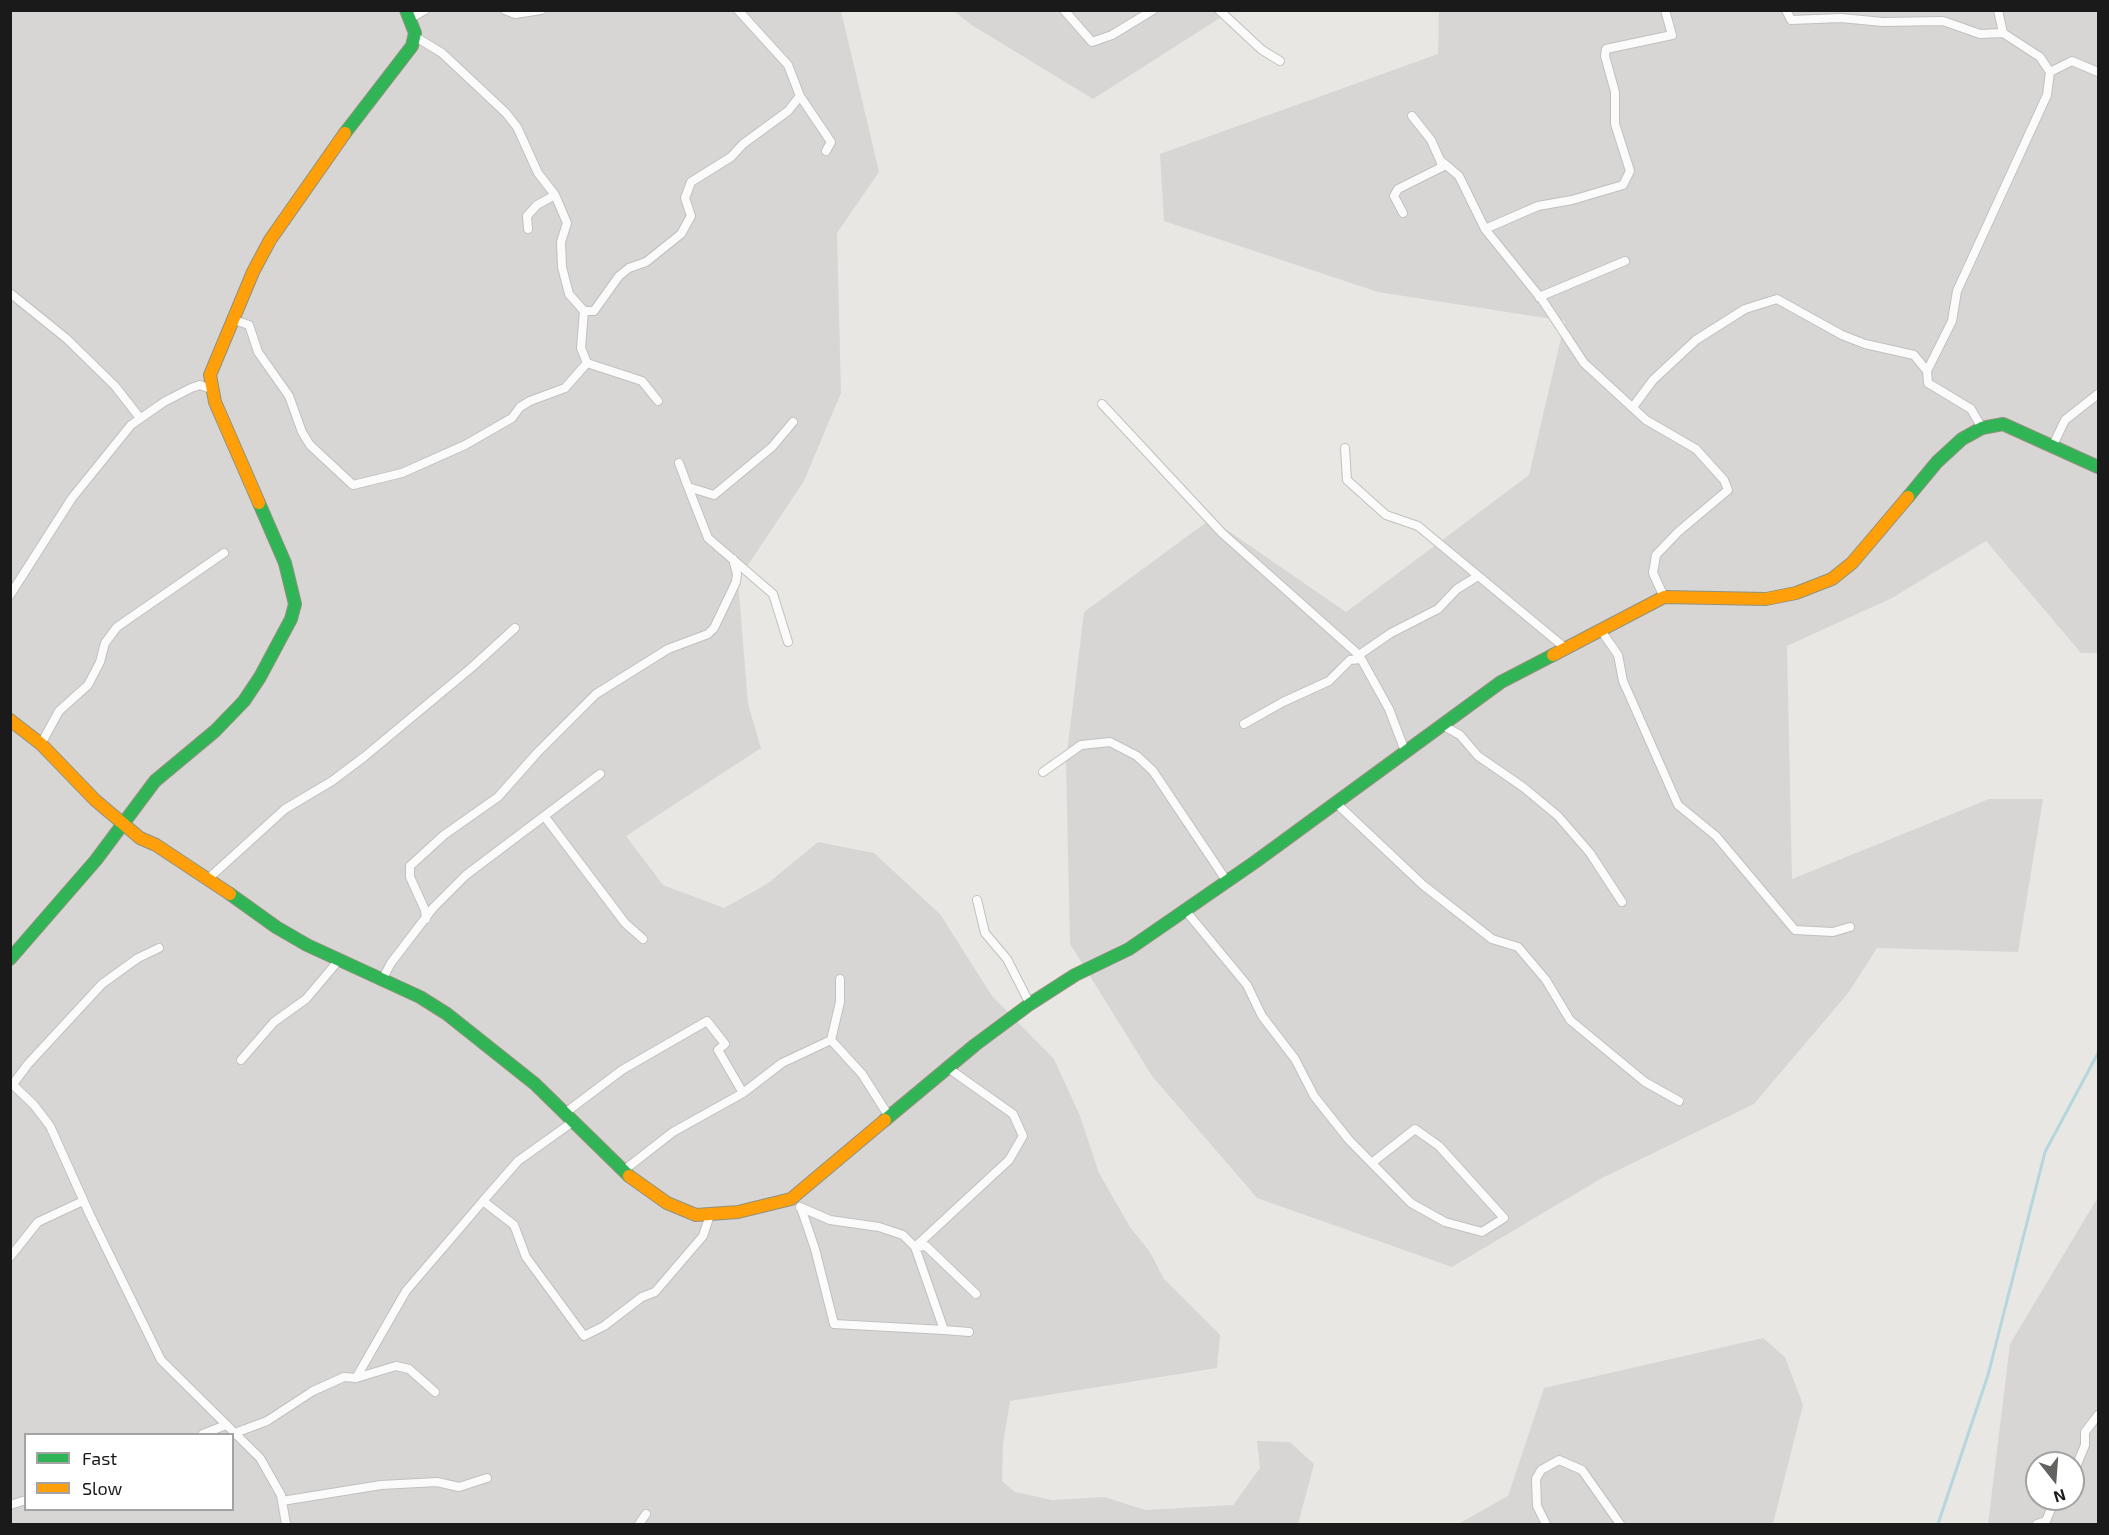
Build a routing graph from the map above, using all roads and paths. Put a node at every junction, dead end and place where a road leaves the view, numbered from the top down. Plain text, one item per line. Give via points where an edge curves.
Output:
1 (425, 10) edge
2 (505, 10) edge
3 (541, 10) edge
4 (738, 10) edge
5 (1064, 10) edge
6 (1153, 10) edge
7 (1219, 10) edge
8 (1665, 10) edge
9 (1786, 10) edge
10 (1998, 10) edge
11 (409, 14) edge
12 (2002, 33) junction
13 (414, 36) junction
14 (1280, 61) dead end
15 (2050, 72) junction
16 (2098, 72) edge
17 (800, 96) junction
18 (1412, 116) dead end
19 (826, 151) dead end
20 (1440, 160) junction
21 (555, 195) junction
22 (1403, 213) dead end
23 (528, 229) dead end
24 (1485, 229) junction
25 (1626, 261) dead end
26 (10, 293) edge
27 (1539, 297) junction
28 (584, 311) junction
29 (234, 320) junction
30 (587, 363) junction
31 (1927, 371) junction
32 (211, 389) junction
33 (2098, 394) edge
34 (658, 401) dead end
35 (1102, 404) dead end
36 (1633, 407) junction
37 (140, 418) junction
38 (793, 422) dead end
39 (1982, 428) junction
40 (2053, 445) junction
41 (1345, 448) dead end
42 (679, 463) dead end
43 (2098, 467) edge
44 (687, 487) junction
45 (224, 553) dead end
46 (733, 559) junction
47 (1478, 576) junction
48 (10, 595) edge
49 (1664, 597) junction
50 (515, 628) dead end
51 (1600, 629) junction
52 (788, 642) dead end
53 (1564, 647) junction
54 (1360, 657) junction
55 (10, 720) edge
56 (1244, 724) dead end
57 (1442, 725) junction
58 (41, 744) junction
59 (1405, 751) junction
60 (1043, 772) dead end
61 (600, 774) dead end
62 (1335, 802) junction
63 (545, 817) junction
64 (123, 823) junction
65 (209, 878) junction
66 (1226, 880) junction
67 (977, 900) dead end
68 (1622, 902) dead end
69 (1185, 910) junction
70 (426, 919) junction
71 (1850, 927) dead end
72 (643, 939) dead end
73 (159, 948) dead end
74 (10, 959) edge
75 (339, 960) junction
76 (840, 979) dead end
77 (382, 980) junction
78 (1030, 1004) junction
79 (831, 1040) junction
80 (241, 1060) dead end
81 (948, 1068) junction
82 (11, 1083) edge
83 (743, 1093) junction
84 (1679, 1101) dead end
85 (570, 1117) junction
86 (890, 1118) junction
87 (1373, 1162) junction
88 (623, 1171) junction
89 (791, 1199) junction
90 (83, 1201) junction
91 (483, 1201) junction
92 (801, 1208) junction
93 (710, 1215) junction
94 (915, 1247) junction
95 (10, 1257) edge
96 (976, 1294) dead end
97 (944, 1330) junction
98 (969, 1332) dead end
99 (357, 1378) junction
100 (435, 1392) dead end
101 (2098, 1415) edge
102 (226, 1425) junction
103 (206, 1433) edge
104 (235, 1433) junction
105 (2083, 1451) edge
106 (487, 1478) dead end
107 (282, 1501) junction
108 (2050, 1511) edge
109 (646, 1514) dead end
110 (286, 1524) edge
111 (639, 1524) edge
112 (1546, 1524) edge
113 (1620, 1524) edge
114 (2037, 1524) edge

1 - 11 street
2 - 3 street via 516,14
4 - 17 street via 788,65
5 - 6 street via 1092,42 1112,35
7 - 14 street via 1262,50
8 - 24 street via 1672,35 1606,49 1606,64 1615,92 1615,124 1630,171 1623,184 1538,206
9 - 12 street via 1791,20 1943,21 1980,34
10 - 12 street
11 - 13 street
12 - 15 street via 2040,57
13 - 21 street via 442,53 506,113 517,127 538,173
13 - 29 street via 404,59 344,134 270,240
15 - 16 street via 2072,60
15 - 31 street via 2047,95 1957,291 1952,321
17 - 19 street via 831,142
17 - 28 street via 788,111 731,157 691,182 685,198 691,216 681,234 646,262 619,276 594,311
18 - 20 street via 1431,140
20 - 22 street via 1442,167 1398,189 1394,196
20 - 24 street via 1459,176
21 - 23 street via 527,216
21 - 28 street via 567,223 561,242 562,267 569,294
24 - 27 street
25 - 27 street
26 - 37 street via 67,339 115,386
27 - 36 street via 1584,363
28 - 30 street via 581,348
29 - 30 street via 249,325 258,352 289,396 310,445 353,485 402,473 465,445 506,422 530,401 565,388
29 - 32 street via 210,375
30 - 34 street via 642,381
31 - 36 street via 1914,355 1842,335 1777,299 1745,309 1696,340 1653,380
31 - 39 street via 1928,383 1971,409
32 - 37 street via 200,385 191,388
32 - 64 street via 285,563 295,604 260,678 244,701 209,737 155,781
33 - 40 street via 2065,420
35 - 54 street via 1222,533
36 - 49 street via 1646,420 1696,449 1728,490 1656,555 1653,573
37 - 48 street via 79,489
38 - 44 street via 772,447 714,495
39 - 40 street via 2003,424
39 - 49 street via 1962,439 1937,462 1852,563 1832,579 1766,599
40 - 43 street
41 - 47 street via 1347,480 1386,515 1418,526
42 - 44 street
44 - 46 street via 708,538
45 - 58 street via 117,627 105,643 88,685 60,711
46 - 52 street via 773,594
46 - 70 street via 736,582 708,634 669,649 596,694 498,797 444,835 410,866 410,877
47 - 53 street
47 - 54 street via 1457,589 1438,609 1391,633
49 - 51 street
50 - 65 street via 471,669 340,775 285,809
51 - 53 street
51 - 71 street via 1618,655 1623,681 1678,806 1716,836 1795,930 1833,932
53 - 57 street via 1501,682
54 - 56 street via 1350,660 1329,681
54 - 59 street via 1389,709
55 - 58 street
57 - 59 street
57 - 68 street via 1460,735 1478,756 1558,816 1590,853
58 - 64 street
59 - 62 street
60 - 66 street via 1081,745 1110,742 1137,756 1153,771
61 - 63 street
62 - 66 street
62 - 84 street via 1424,885 1492,939 1518,947 1546,980 1570,1020 1645,1082
63 - 70 street via 466,875
63 - 72 street via 626,923
64 - 65 street via 140,838
64 - 74 street
65 - 75 street via 276,927
66 - 69 street
67 - 78 street via 986,933 1007,959
69 - 78 street via 1129,949 1076,975
69 - 87 street via 1247,985 1262,1016 1295,1059 1314,1096 1349,1140
70 - 77 street
73 - 82 street via 102,984
75 - 77 street
75 - 80 street via 306,999 274,1022
76 - 79 street via 840,1002
77 - 85 street via 447,1014
78 - 81 street
79 - 83 street via 782,1062
79 - 86 street via 862,1074
81 - 86 street
81 - 94 street via 1013,1114 1023,1136 1009,1160
82 - 90 street via 50,1126
83 - 85 street via 718,1050 725,1044 707,1021 622,1070
83 - 88 street via 673,1132
85 - 88 street
85 - 91 street via 518,1161
86 - 89 street
87 - 87 street via 1415,1129 1439,1146 1504,1218 1482,1232 1445,1221 1411,1203
88 - 93 street via 667,1203 696,1215
89 - 92 street
89 - 93 street via 761,1209
90 - 95 street via 38,1222
90 - 102 street via 161,1360
91 - 93 street via 514,1226 526,1257 584,1336 655,1292 704,1236
91 - 99 street via 406,1291
92 - 94 street via 830,1220 852,1221 903,1235
92 - 97 street via 834,1324
94 - 96 street via 926,1246
94 - 97 street
97 - 98 street
99 - 100 street via 404,1366
99 - 104 street via 344,1377 313,1391 267,1421
101 - 105 street via 2085,1432
102 - 103 street
102 - 104 street
104 - 107 street via 266,1467
106 - 107 street via 459,1487 437,1482 381,1485
107 - 110 street
108 - 114 street via 2046,1521
109 - 111 street
112 - 113 street via 1537,1506 1536,1479 1540,1470 1559,1460 1582,1470

